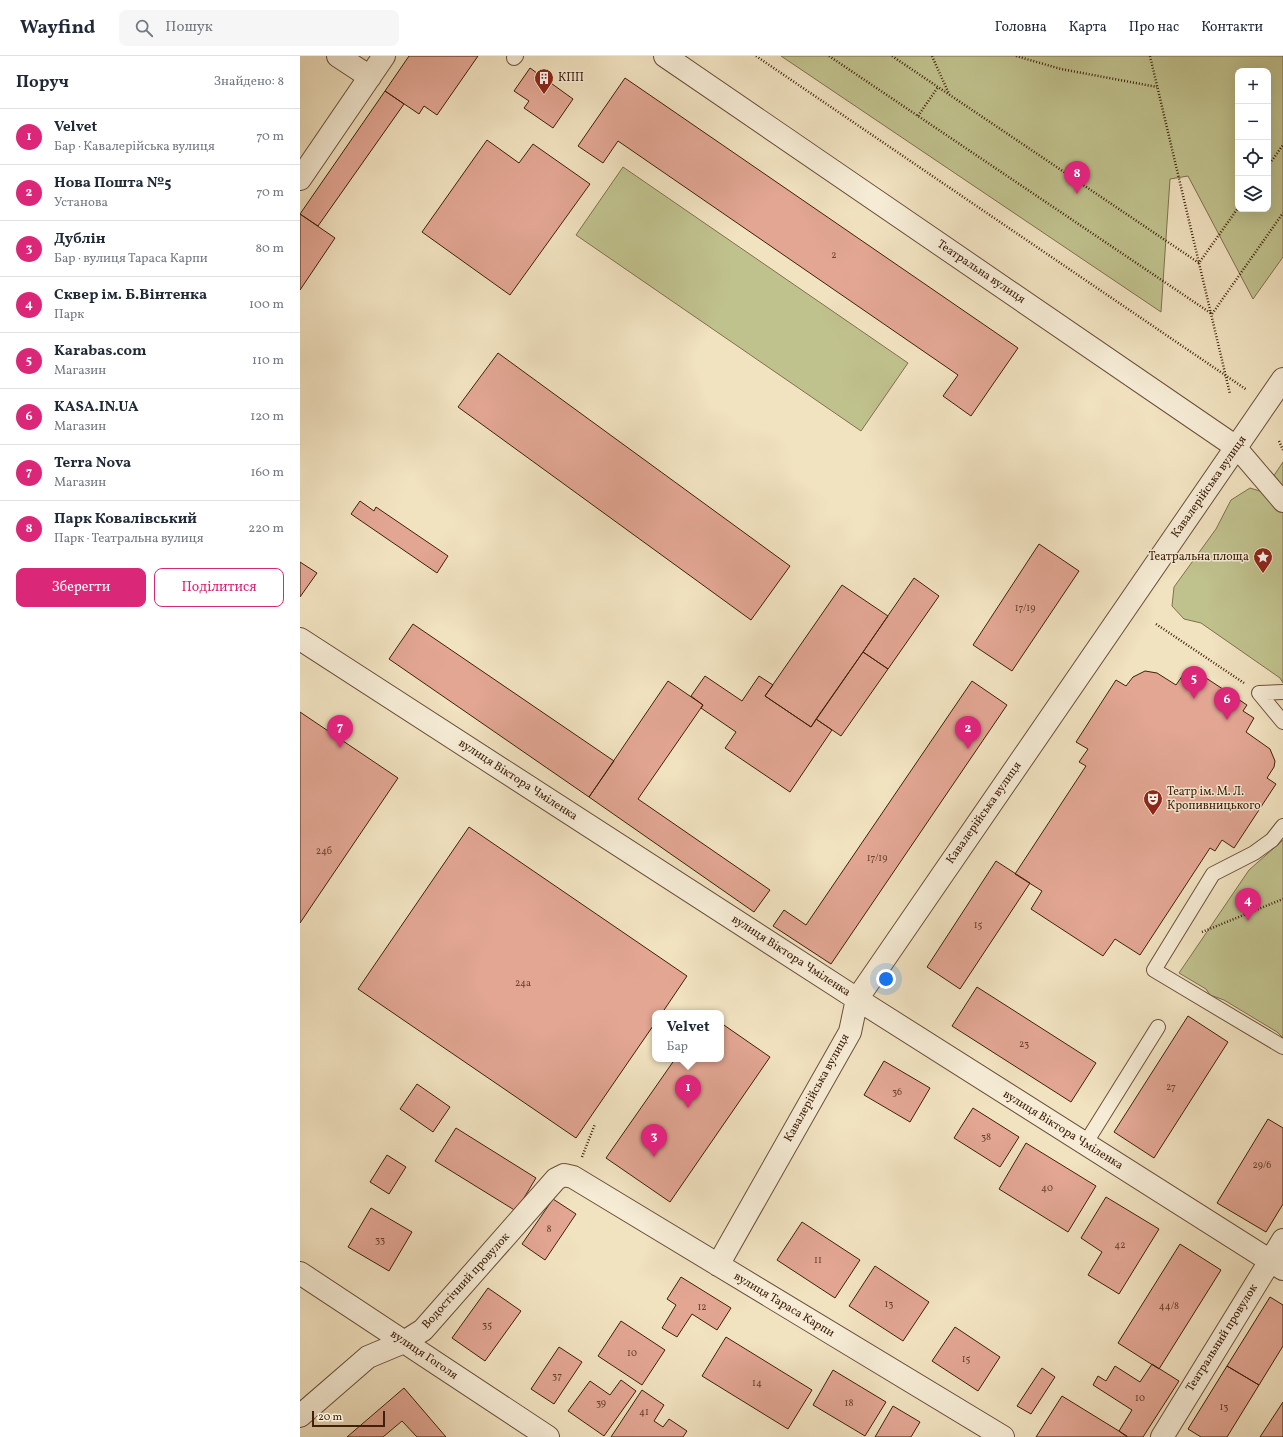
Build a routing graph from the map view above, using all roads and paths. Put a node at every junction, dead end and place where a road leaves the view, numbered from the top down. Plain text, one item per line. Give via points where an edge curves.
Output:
1 (338, 56) edge
2 (384, 56) edge
3 (665, 56) edge
4 (756, 56) edge
5 (829, 56) edge
6 (892, 56) edge
7 (932, 56) edge
8 (1016, 56) edge
9 (1150, 56) edge
10 (370, 77) junction
11 (938, 87) junction
12 (1157, 87) junction
13 (950, 95) junction
14 (918, 116) junction
15 (1283, 145) edge
16 (1271, 162) edge
17 (300, 179) edge
18 (1235, 212) edge
19 (1283, 213) edge
20 (1199, 263) junction
21 (1212, 314) junction
22 (1226, 375) junction
23 (1283, 379) edge
24 (1248, 390) dead end
25 (1230, 394) dead end
26 (1279, 441) dead end
27 (1236, 447) junction
28 (1283, 450) edge
29 (1283, 502) edge
30 (1156, 624) dead end
31 (300, 639) edge
32 (1283, 692) edge
33 (1259, 693) junction
34 (1283, 722) edge
35 (1283, 826) edge
36 (1283, 899) edge
37 (1169, 945) junction
38 (857, 999) junction
39 (1158, 1027) dead end
40 (1283, 1047) edge
41 (595, 1124) dead end
42 (1085, 1144) junction
43 (582, 1158) dead end
44 (564, 1175) joint
45 (1283, 1240) edge
46 (718, 1265) junction
47 (1276, 1265) edge
48 (300, 1273) edge
49 (404, 1342) junction
50 (300, 1416) edge
51 (548, 1437) edge
52 (1003, 1437) edge
53 (1162, 1437) edge

1 - 10 street
2 - 10 street
3 - 27 street, Театральна вулиця
4 - 22 path
5 - 14 path
6 - 11 path
7 - 13 path
8 - 12 path via 1069,70
9 - 12 path
10 - 17 street
11 - 13 path
11 - 14 path
12 - 20 path
13 - 20 path
14 - 21 path
15 - 16 path
18 - 20 path
19 - 21 path
20 - 21 path
21 - 22 path
22 - 24 path
22 - 25 path
23 - 27 street, Кавалерійська вулиця
26 - 28 path
27 - 29 street, Театральна вулиця
27 - 38 street, Кавалерійська вулиця
30 - 33 path
31 - 38 street, вулиця Віктора Чміленка
32 - 33 lane
33 - 34 lane
35 - 37 lane via 1272,840 1254,853 1213,874
36 - 37 path
37 - 40 lane via 1154,970
38 - 42 street, вулиця Віктора Чміленка
38 - 46 street, Кавалерійська вулиця via 850,1032
39 - 42 lane
41 - 43 path
42 - 47 street, вулиця Віктора Чміленка
44 - 46 street, вулиця Тараса Карпи via 574,1177
44 - 49 street, Водостічний провулок via 556,1179 423,1330
45 - 47 street, Театральний провулок
46 - 52 street, вулиця Тараса Карпи
47 - 53 street, Театральний провулок
48 - 49 street, вулиця Гоголя
49 - 50 street, Водостічний провулок via 368,1357
49 - 51 street, вулиця Гоголя

